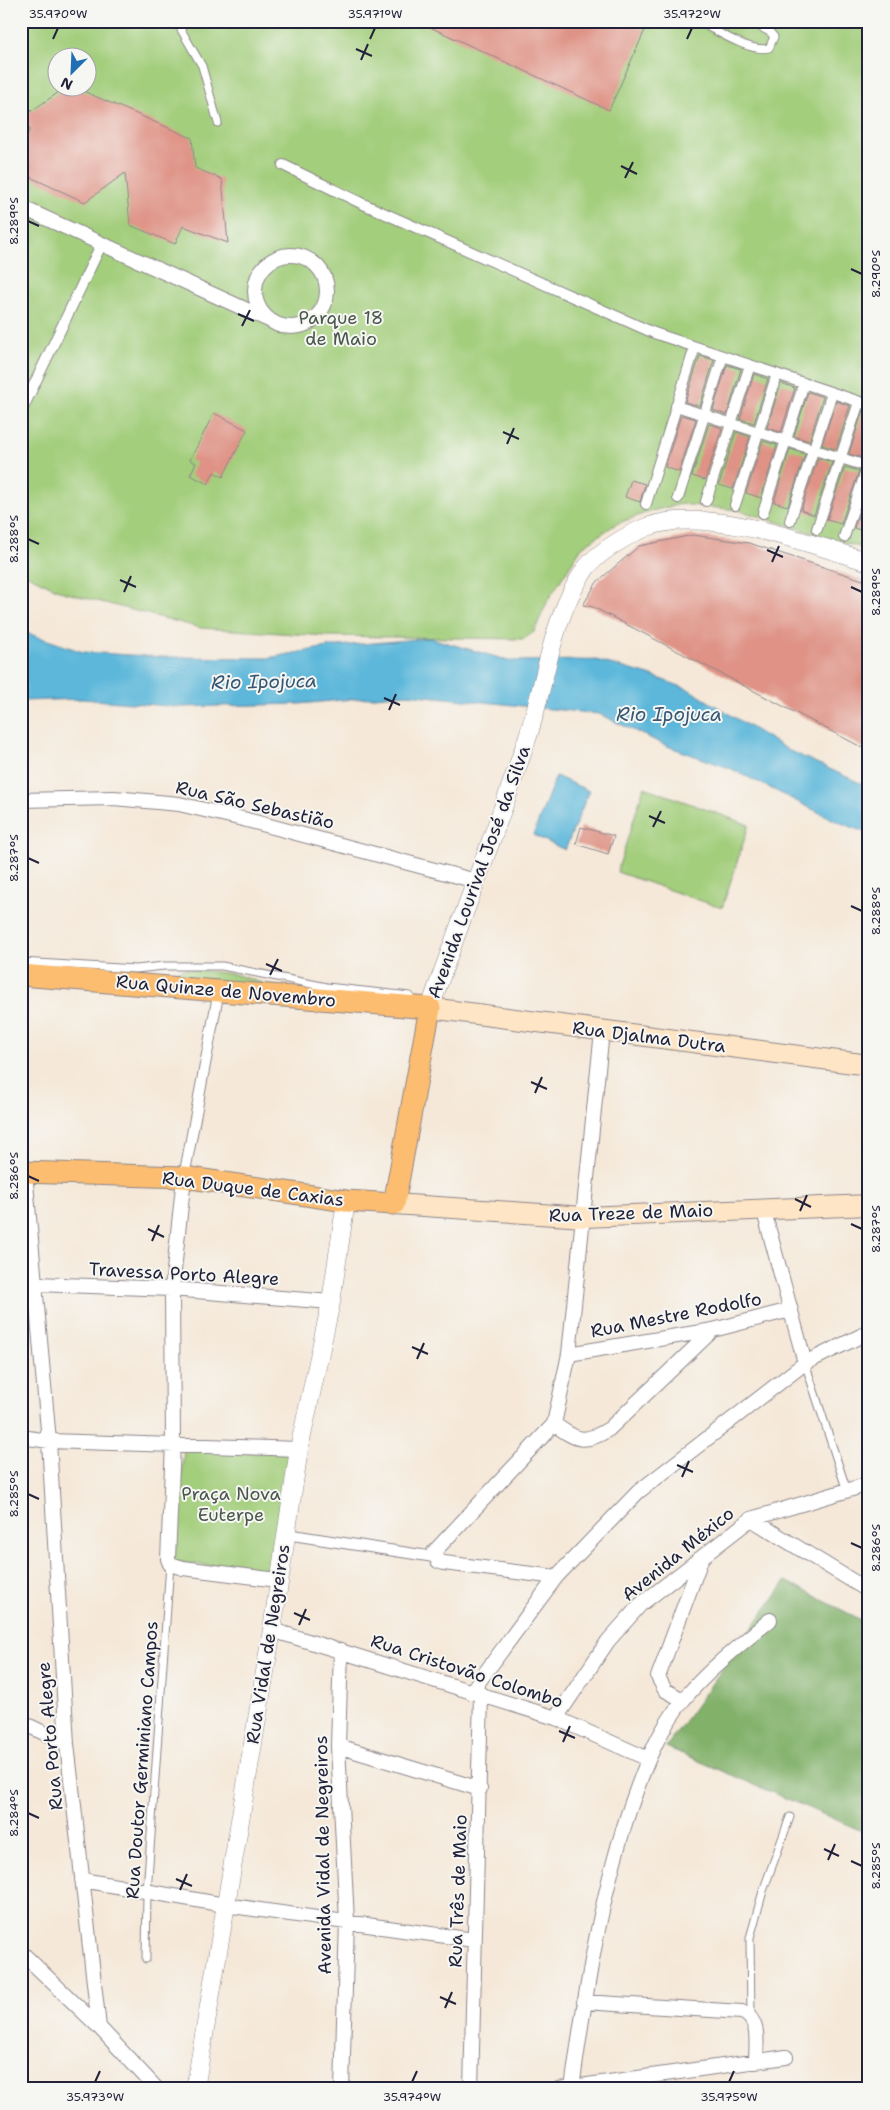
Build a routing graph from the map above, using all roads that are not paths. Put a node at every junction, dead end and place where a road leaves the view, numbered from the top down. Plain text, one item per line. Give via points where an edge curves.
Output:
1 (176, 21) edge
2 (697, 21) edge
3 (748, 21) edge
4 (218, 123) dead end
5 (284, 165) dead end
6 (21, 207) edge
7 (101, 245) junction
8 (271, 321) junction
9 (695, 347) junction
10 (723, 356) junction
11 (750, 365) junction
12 (777, 374) junction
13 (804, 383) junction
14 (832, 392) junction
15 (864, 403) edge
16 (676, 406) junction
17 (21, 412) edge
18 (704, 414) junction
19 (732, 423) junction
20 (758, 432) junction
21 (786, 440) junction
22 (813, 449) junction
23 (840, 458) junction
24 (868, 465) edge
25 (678, 498) dead end
26 (706, 501) dead end
27 (646, 504) dead end
28 (735, 505) dead end
29 (762, 513) dead end
30 (790, 521) dead end
31 (817, 529) dead end
32 (844, 537) dead end
33 (869, 562) edge
34 (21, 800) edge
35 (476, 881) junction
36 (21, 962) edge
37 (21, 975) edge
38 (219, 990) junction
39 (425, 1000) junction
40 (602, 1031) junction
41 (869, 1065) edge
42 (23, 1172) edge
43 (184, 1177) junction
44 (346, 1200) junction
45 (394, 1204) junction
46 (869, 1205) edge
47 (763, 1208) junction
48 (584, 1218) junction
49 (21, 1284) edge
50 (36, 1284) junction
51 (172, 1289) junction
52 (330, 1302) junction
53 (790, 1310) junction
54 (713, 1330) junction
55 (869, 1332) edge
56 (569, 1354) junction
57 (805, 1363) junction
58 (554, 1424) junction
59 (21, 1437) edge
60 (49, 1441) junction
61 (173, 1444) junction
62 (299, 1449) junction
63 (869, 1484) edge
64 (847, 1491) junction
65 (751, 1519) junction
66 (286, 1534) junction
67 (434, 1557) junction
68 (702, 1557) junction
69 (170, 1564) junction
70 (556, 1577) junction
71 (278, 1580) junction
72 (869, 1591) edge
73 (770, 1620) dead end
74 (272, 1630) junction
75 (341, 1650) junction
76 (476, 1693) junction
77 (683, 1700) junction
78 (556, 1718) junction
79 (21, 1722) edge
80 (68, 1744) junction
81 (338, 1746) junction
82 (646, 1758) junction
83 (480, 1790) junction
84 (790, 1816) dead end
85 (82, 1880) junction
86 (146, 1892) junction
87 (225, 1905) junction
88 (346, 1921) junction
89 (474, 1940) junction
90 (21, 1952) edge
91 (146, 1959) dead end
92 (584, 2002) junction
93 (751, 2016) junction
94 (99, 2027) junction
95 (786, 2057) dead end
96 (756, 2062) junction
97 (630, 2085) edge
98 (566, 2088) edge
99 (157, 2089) edge
100 (195, 2089) edge
101 (342, 2089) edge
102 (471, 2089) edge

1 - 4 lane via 202,66
2 - 3 lane via 745,44 762,50 769,48 774,37
5 - 9 street via 360,203 559,292
6 - 7 street
7 - 8 street
7 - 17 street
8 - 8 street via 295,327 307,324 320,312 328,296 327,284 314,263 292,255 280,257 262,270 257,280 257,303
9 - 10 street
9 - 16 street
10 - 11 street
10 - 18 street
11 - 12 street
11 - 19 street
12 - 13 street
12 - 20 street
13 - 14 street
13 - 21 street
14 - 15 street
14 - 22 street
15 - 23 street
16 - 18 street
16 - 27 street
18 - 19 street
18 - 25 street
19 - 20 street
19 - 26 street
20 - 21 street
20 - 28 street
21 - 22 street
21 - 29 street
22 - 23 street
22 - 30 street
23 - 24 street
23 - 31 street
24 - 32 street
33 - 35 street, Avenida Lourival José da Silva via 766,532 718,522 679,520 647,527 613,545 587,567 568,599 529,734
34 - 35 street, Rua São Sebastião via 114,798 179,804 243,818
35 - 39 street, Avenida Lourival José da Silva
36 - 39 lane via 136,969 222,966 318,985
37 - 38 main road, Rua Quinze de Novembro
38 - 39 main road, Rua Quinze de Novembro
38 - 43 street
39 - 40 main road, Rua Djalma Dutra
39 - 45 main road
40 - 41 main road, Rua Djalma Dutra
40 - 48 street
42 - 43 main road, Rua Duque de Caxias
42 - 50 street, Rua Porto Alegre
43 - 44 main road, Rua Duque de Caxias
43 - 51 street
44 - 45 main road, Rua Duque de Caxias
44 - 52 street, Rua Vidal de Negreiros
45 - 48 main road, Rua Treze de Maio
46 - 47 main road, Rua Treze de Maio
47 - 48 main road, Rua Treze de Maio
47 - 53 street
48 - 56 street
49 - 50 lane
50 - 51 street, Travessa Porto Alegre
50 - 60 street, Rua Porto Alegre
51 - 52 street, Travessa Porto Alegre
51 - 61 street
52 - 62 street, Rua Vidal de Negreiros
53 - 54 street, Rua Mestre Rodolfo
53 - 57 street
54 - 56 street, Rua Mestre Rodolfo
54 - 58 street via 597,1437 587,1440 575,1438
55 - 57 street
56 - 58 street
57 - 64 lane
57 - 70 street via 638,1492
58 - 67 street via 437,1548
59 - 60 street
60 - 61 street
60 - 80 street, Rua Porto Alegre
61 - 62 street
61 - 69 street via 166,1554
62 - 66 street, Rua Vidal de Negreiros
63 - 64 street, Avenida México
64 - 65 street, Avenida México
65 - 68 street, Avenida México
65 - 72 street
66 - 67 street
66 - 71 street, Rua Vidal de Negreiros
67 - 70 street via 444,1562
68 - 77 street via 658,1677 665,1690
68 - 78 street, Avenida México via 634,1612 608,1641
69 - 71 street
69 - 86 lane, Rua Doutor Germiniano Campos
70 - 76 street
71 - 74 street, Rua Vidal de Negreiros
73 - 77 street via 716,1665
74 - 75 street, Rua Cristovão Colombo
74 - 87 street, Rua Vidal de Negreiros
75 - 76 street, Rua Cristovão Colombo
75 - 81 street, Avenida Vidal de Negreiros
76 - 78 street, Rua Cristovão Colombo
76 - 83 street, Rua Três de Maio
77 - 82 street
78 - 82 street, Rua Cristovão Colombo
79 - 80 street
80 - 85 street, Rua Porto Alegre
81 - 83 street
81 - 88 street, Avenida Vidal de Negreiros
82 - 92 street via 615,1854
83 - 89 street, Rua Três de Maio
84 - 93 lane via 750,1938
85 - 86 street
85 - 94 street, Rua Porto Alegre
86 - 87 street
86 - 91 lane, Rua Doutor Germiniano Campos
87 - 88 street
87 - 100 street, Rua Vidal de Negreiros
88 - 89 street
88 - 101 street, Avenida Vidal de Negreiros
89 - 102 street, Rua Três de Maio
90 - 94 street
92 - 93 street via 742,2012
92 - 98 street
93 - 96 street via 756,2024
94 - 99 street
95 - 96 street
96 - 97 street
97 - 98 street

